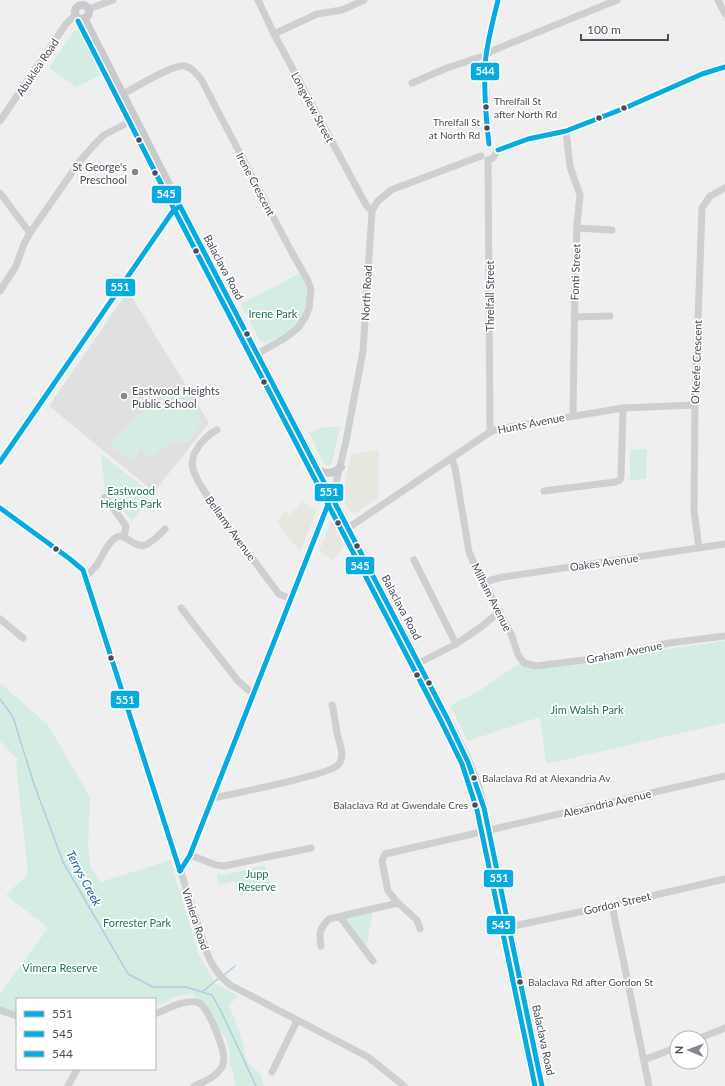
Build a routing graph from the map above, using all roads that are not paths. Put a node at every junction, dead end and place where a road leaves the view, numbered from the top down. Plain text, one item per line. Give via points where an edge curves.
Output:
1 (113, 0) edge
2 (258, 0) edge
3 (364, 0) edge
4 (498, 0) edge
5 (617, 0) edge
6 (718, 0) edge
7 (76, 7) edge
8 (89, 9) junction
9 (725, 14) edge
10 (84, 18) junction
11 (274, 34) junction
12 (486, 55) junction
13 (725, 68) edge
14 (412, 83) dead end
15 (123, 94) junction
16 (135, 119) junction
17 (0, 121) edge
18 (566, 131) junction
19 (488, 144) junction
20 (498, 150) junction
21 (481, 156) junction
22 (488, 160) junction
23 (725, 188) edge
24 (0, 193) edge
25 (180, 206) junction
26 (372, 211) junction
27 (577, 228) junction
28 (612, 230) dead end
29 (30, 233) junction
30 (0, 292) edge
31 (610, 316) dead end
32 (574, 317) junction
33 (257, 354) junction
34 (695, 405) junction
35 (623, 408) junction
36 (573, 415) junction
37 (216, 430) dead end
38 (490, 432) junction
39 (452, 459) junction
40 (0, 462) edge
41 (341, 466) junction
42 (318, 471) junction
43 (544, 491) dead end
44 (331, 496) junction
45 (106, 497) dead end
46 (0, 508) edge
47 (348, 528) junction
48 (164, 529) dead end
49 (124, 537) junction
50 (725, 544) edge
51 (699, 548) junction
52 (414, 560) dead end
53 (86, 576) junction
54 (484, 582) junction
55 (291, 599) junction
56 (181, 608) dead end
57 (500, 611) junction
58 (0, 619) edge
59 (725, 636) edge
60 (23, 638) dead end
61 (456, 644) junction
62 (419, 663) junction
63 (524, 663) joint
64 (252, 694) junction
65 (332, 705) dead end
66 (725, 776) edge
67 (213, 798) junction
68 (488, 830) junction
69 (311, 848) dead end
70 (190, 856) junction
71 (180, 871) junction
72 (725, 879) edge
73 (398, 903) junction
74 (612, 905) junction
75 (340, 917) junction
76 (509, 926) junction
77 (420, 929) dead end
78 (321, 946) dead end
79 (373, 962) dead end
80 (0, 1010) edge
81 (156, 1014) edge
82 (16, 1016) edge
83 (297, 1021) junction
84 (725, 1028) edge
85 (709, 1034) edge
86 (669, 1050) edge
87 (644, 1060) junction
88 (76, 1070) edge
89 (272, 1072) dead end
90 (68, 1086) edge
91 (194, 1086) edge
92 (404, 1086) edge
93 (542, 1086) edge
94 (649, 1086) edge

1 - 8 street
2 - 11 street, Longview Street
3 - 11 street via 342,10 317,14
4 - 12 street
5 - 12 street
6 - 9 street
7 - 8 main road via 84,5
7 - 10 main road via 79,18
7 - 17 street, Abuklea Road
8 - 10 main road via 89,14
10 - 15 main road, Balaclava Road
11 - 26 street, Longview Street via 366,206
12 - 14 street
12 - 19 street
13 - 18 street via 702,74
15 - 16 main road, Balaclava Road
15 - 33 street, Irene Crescent via 171,68 183,65 192,69 201,79 307,279 311,289 306,316 298,328
16 - 25 main road, Balaclava Road
16 - 29 street via 104,135 91,148
18 - 20 street via 528,139
18 - 27 street, Fonti Street via 570,167 580,195
19 - 20 street
19 - 21 street
20 - 22 street
21 - 22 street
21 - 26 street via 391,190 377,202
22 - 38 street, Threlfall Street
23 - 34 street, O'Keefe Crescent via 710,196 702,208
24 - 29 street
25 - 33 main road, Balaclava Road
25 - 40 street via 173,211
26 - 41 street, North Road via 363,351
27 - 28 street
27 - 32 street, Fonti Street
29 - 30 street via 16,266
31 - 32 street
32 - 36 street, Fonti Street
33 - 42 main road, Balaclava Road
34 - 35 street, Hunts Avenue
34 - 51 street, O'Keefe Crescent via 694,510
35 - 36 street, Hunts Avenue
35 - 43 street via 620,480
36 - 38 street, Hunts Avenue
37 - 55 street, Bellamy Avenue via 200,444 194,454 194,472 221,517 279,594
38 - 39 street, Hunts Avenue
39 - 47 street, Hunts Avenue
39 - 54 street, Milham Avenue via 469,552
41 - 42 main road via 330,473
41 - 44 street, North Road
42 - 44 main road, Balaclava Road
44 - 47 main road, Balaclava Road
44 - 55 street, North Road
45 - 49 street via 126,526
46 - 53 street, Vimiera Road via 75,563
47 - 62 main road, Balaclava Road
48 - 49 street via 156,538 141,546
49 - 53 street via 113,539
50 - 51 street, Oakes Avenue
51 - 54 street, Oakes Avenue via 503,576
52 - 61 street
53 - 71 street, Vimiera Road
54 - 57 street, Milham Avenue
55 - 64 street, North Road
56 - 64 street via 238,682
57 - 61 street
57 - 63 street, Milham Avenue via 518,655
58 - 60 street
59 - 63 street, Graham Avenue via 669,643 608,657 536,666
61 - 62 street
62 - 68 main road, Balaclava Road via 467,759 480,792
64 - 67 street, North Road
65 - 67 street via 342,749 338,765 319,773
66 - 68 street, Alexandria Avenue
67 - 70 street, North Road
68 - 73 street, Alexandria Avenue via 385,854 382,861 388,891
68 - 76 main road, Balaclava Road
69 - 70 street via 224,866
70 - 71 street, North Road
71 - 83 street, Vimiera Road via 211,965 218,974 230,986
72 - 74 street, Gordon Street
73 - 75 street
73 - 77 street via 417,920
74 - 76 street, Gordon Street
74 - 87 street
75 - 78 street via 329,919 321,927
75 - 79 street
76 - 93 main road, Balaclava Road
80 - 82 street
81 - 91 street via 191,1002 199,1003 206,1010 223,1051 224,1060 222,1067 212,1078
83 - 89 street
83 - 92 street, Vimiera Road via 374,1061
84 - 85 street
86 - 87 street
87 - 94 street
88 - 90 street

